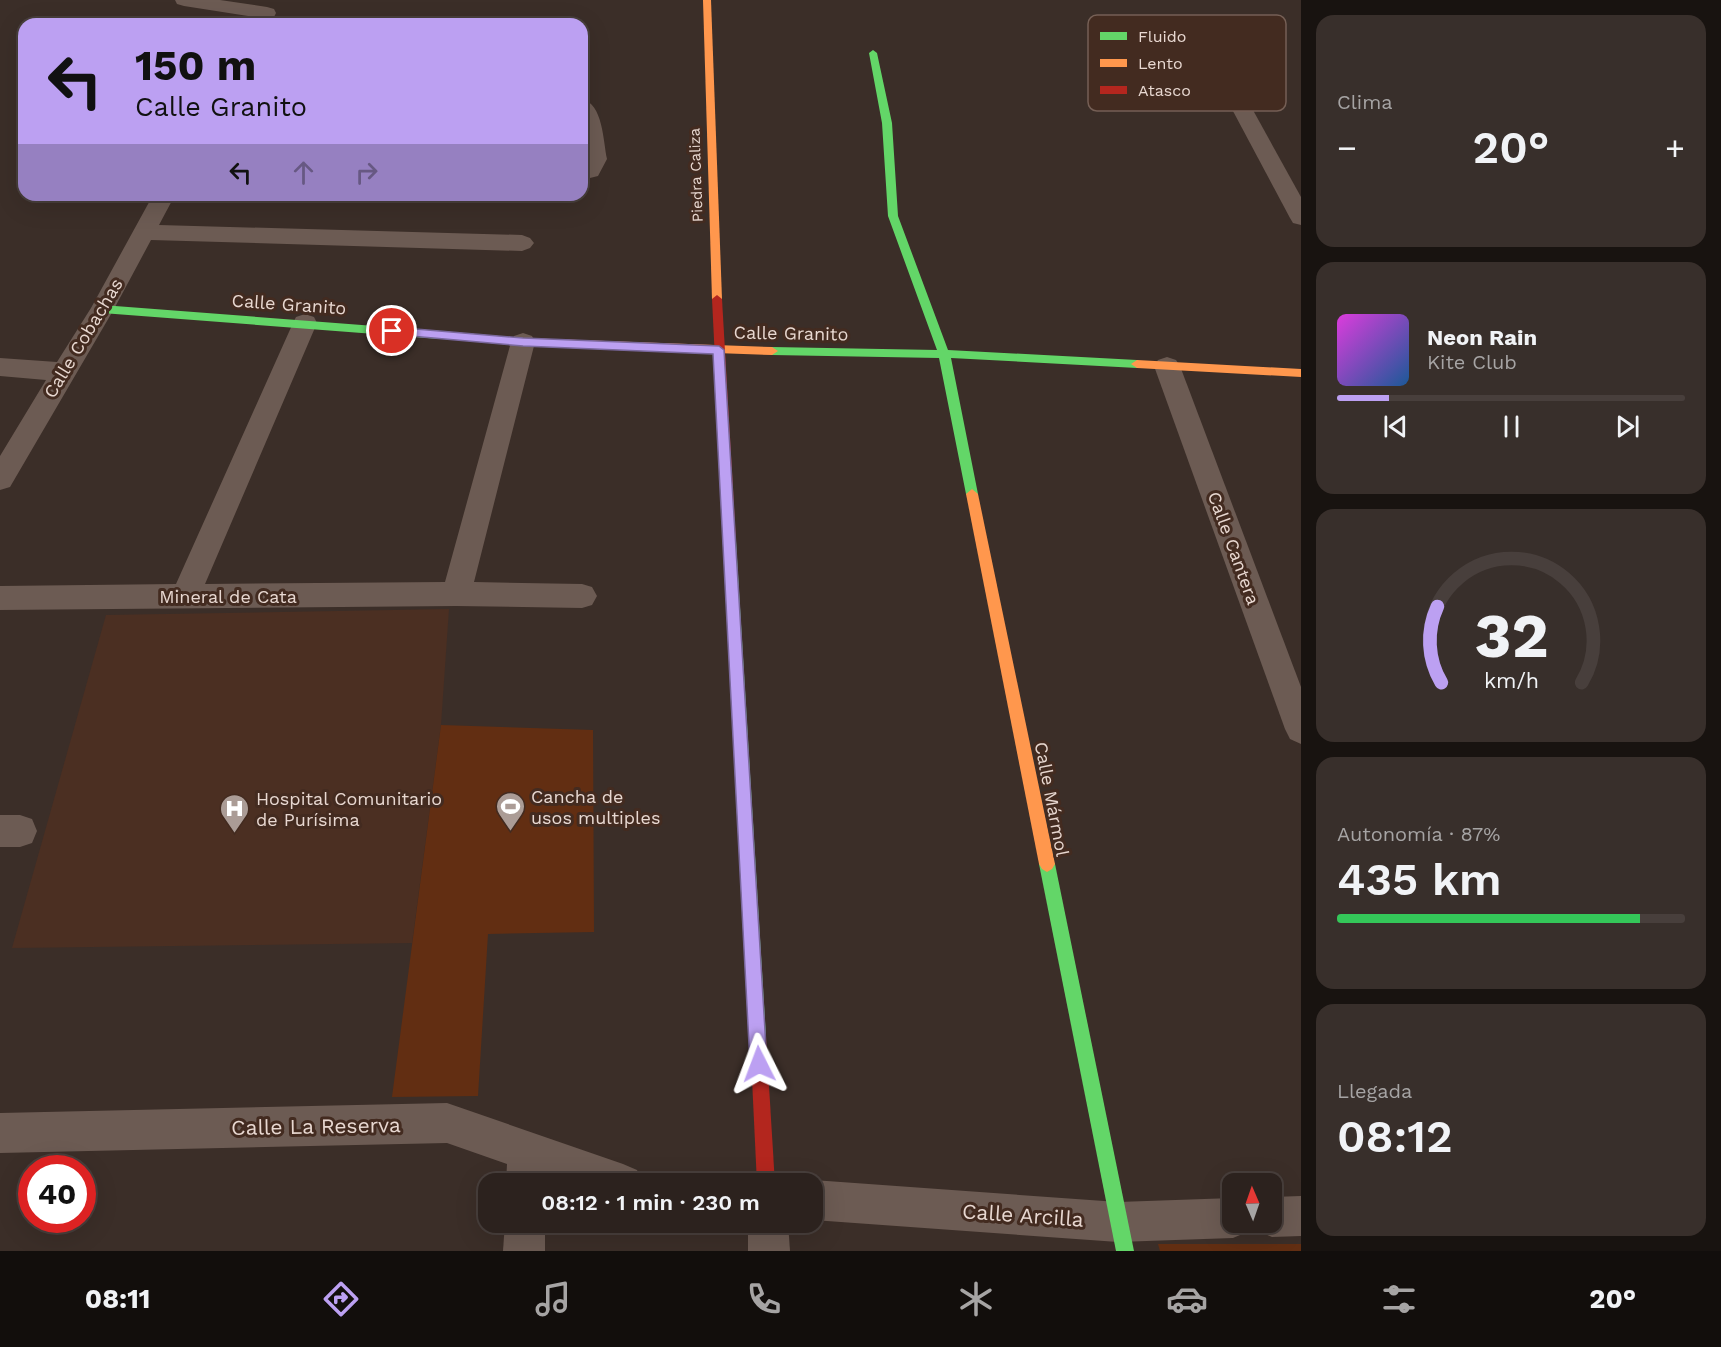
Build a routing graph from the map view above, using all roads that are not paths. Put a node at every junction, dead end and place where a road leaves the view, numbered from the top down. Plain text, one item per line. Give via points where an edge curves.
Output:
1 (184, 0) edge
2 (707, 0) edge
3 (268, 12) edge
4 (873, 53) dead end
5 (1244, 111) edge
6 (588, 118) edge
7 (588, 171) edge
8 (161, 201) edge
9 (1301, 218) edge
10 (144, 232) junction
11 (522, 243) dead end
12 (102, 309) junction
13 (305, 323) junction
14 (523, 342) junction
15 (719, 350) junction
16 (944, 354) junction
17 (1167, 366) junction
18 (0, 367) edge
19 (63, 372) junction
20 (1301, 373) edge
21 (0, 479) edge
22 (456, 594) junction
23 (185, 596) junction
24 (582, 596) dead end
25 (0, 598) edge
26 (1301, 729) edge
27 (0, 1133) edge
28 (527, 1167) edge
29 (561, 1173) edge
30 (764, 1173) edge
31 (823, 1201) edge
32 (1301, 1216) edge
33 (1282, 1217) edge
34 (1222, 1220) edge
35 (525, 1233) edge
36 (768, 1233) edge
37 (1122, 1236) edge
38 (524, 1251) edge
39 (769, 1251) edge

1 - 3 street
2 - 15 street, Piedra Caliza
4 - 16 street, Calle Mármol via 887,123 893,216
5 - 9 street
6 - 7 street via 596,159
8 - 10 street, Calle Cobachas
10 - 11 street
10 - 12 street, Calle Cobachas
12 - 13 street, Calle Granito
12 - 19 street, Calle Cobachas
13 - 14 street, Calle Granito
13 - 23 street
14 - 15 street, Calle Granito
14 - 22 street
15 - 16 street, Calle Granito
15 - 30 street, Piedra Caliza
16 - 17 street, Calle Granito
16 - 37 street, Calle Mármol
17 - 20 street, Calle Granito
17 - 26 street, Calle Cantera
18 - 19 street
19 - 21 street, Calle Cobachas
22 - 23 street, Mineral de Cata
22 - 24 street, Mineral de Cata
23 - 25 street, Mineral de Cata
27 - 28 street, Calle La Reserva via 447,1123
28 - 29 street, Calle La Reserva
31 - 37 street, Calle Arcilla
32 - 33 street
34 - 37 street, Calle Arcilla
35 - 38 street
36 - 39 street

